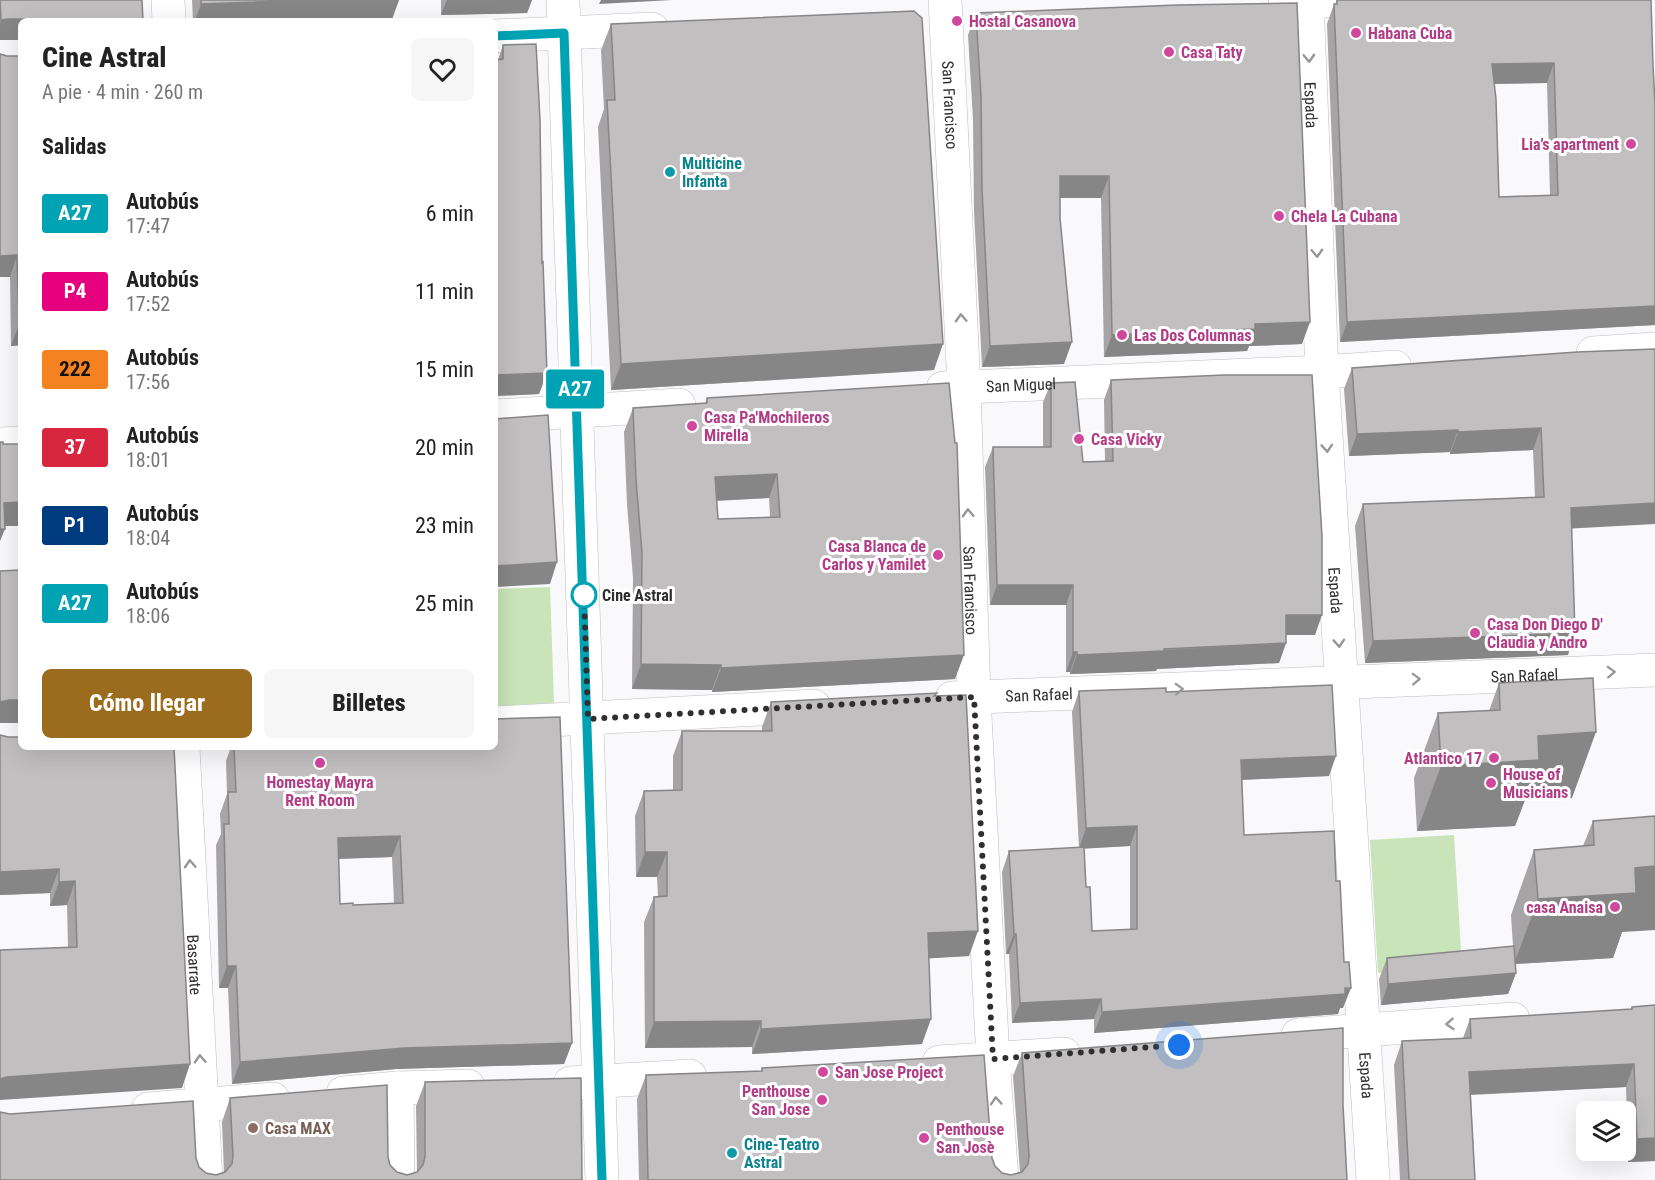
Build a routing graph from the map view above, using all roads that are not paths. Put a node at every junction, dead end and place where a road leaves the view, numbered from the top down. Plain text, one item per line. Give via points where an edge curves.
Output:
1 (168, 0) edge
2 (562, 0) edge
3 (1349, 0) edge
4 (1307, 1) edge
5 (1260, 4) edge
6 (946, 14) edge
7 (169, 18) edge
8 (683, 28) edge
9 (564, 33) junction
10 (498, 36) edge
11 (1655, 349) edge
12 (1560, 355) edge
13 (1429, 364) edge
14 (1322, 372) junction
15 (964, 387) junction
16 (917, 390) edge
17 (705, 403) edge
18 (576, 411) junction
19 (498, 416) edge
20 (18, 443) edge
21 (0, 444) edge
22 (1655, 670) edge
23 (1342, 682) junction
24 (974, 697) junction
25 (927, 700) edge
26 (845, 704) edge
27 (588, 719) junction
28 (498, 723) edge
29 (183, 750) edge
30 (1539, 1017) edge
31 (1364, 1030) junction
32 (1271, 1037) edge
33 (1097, 1051) edge
34 (993, 1059) junction
35 (909, 1064) edge
36 (718, 1075) edge
37 (599, 1082) junction
38 (539, 1084) edge
39 (492, 1085) edge
40 (397, 1088) junction
41 (202, 1105) junction
42 (119, 1111) edge
43 (206, 1180) edge
44 (398, 1180) edge
45 (602, 1180) edge
46 (1002, 1180) edge
47 (1373, 1180) edge

1 - 7 street
2 - 9 street
3 - 4 street
4 - 5 street
4 -> 14 street, Espada
15 -> 6 street, San Francisco
8 - 9 street
9 - 10 street
9 - 18 street
11 - 12 street
13 - 14 street, San Miguel
14 - 15 street, San Miguel
14 -> 23 street, Espada
15 - 16 street, San Miguel
24 -> 15 street, San Francisco
17 - 18 street
18 - 19 street
18 - 27 street
20 - 21 street
23 -> 22 street, San Rafael
24 -> 23 street, San Rafael
23 - 31 street, Espada
24 - 25 street, San Rafael
24 - 34 street, San Francisco
26 - 27 street
27 - 28 street
27 - 37 street
41 -> 29 street, Basarrate
30 -> 31 street
31 - 32 street
31 - 47 street, Espada
33 - 34 street
34 - 35 street
46 -> 34 street, San Francisco
36 - 37 street
37 - 38 street
37 - 45 street
39 - 40 street
40 - 41 street
40 - 44 street
41 - 42 street
41 - 43 street, Basarrate

